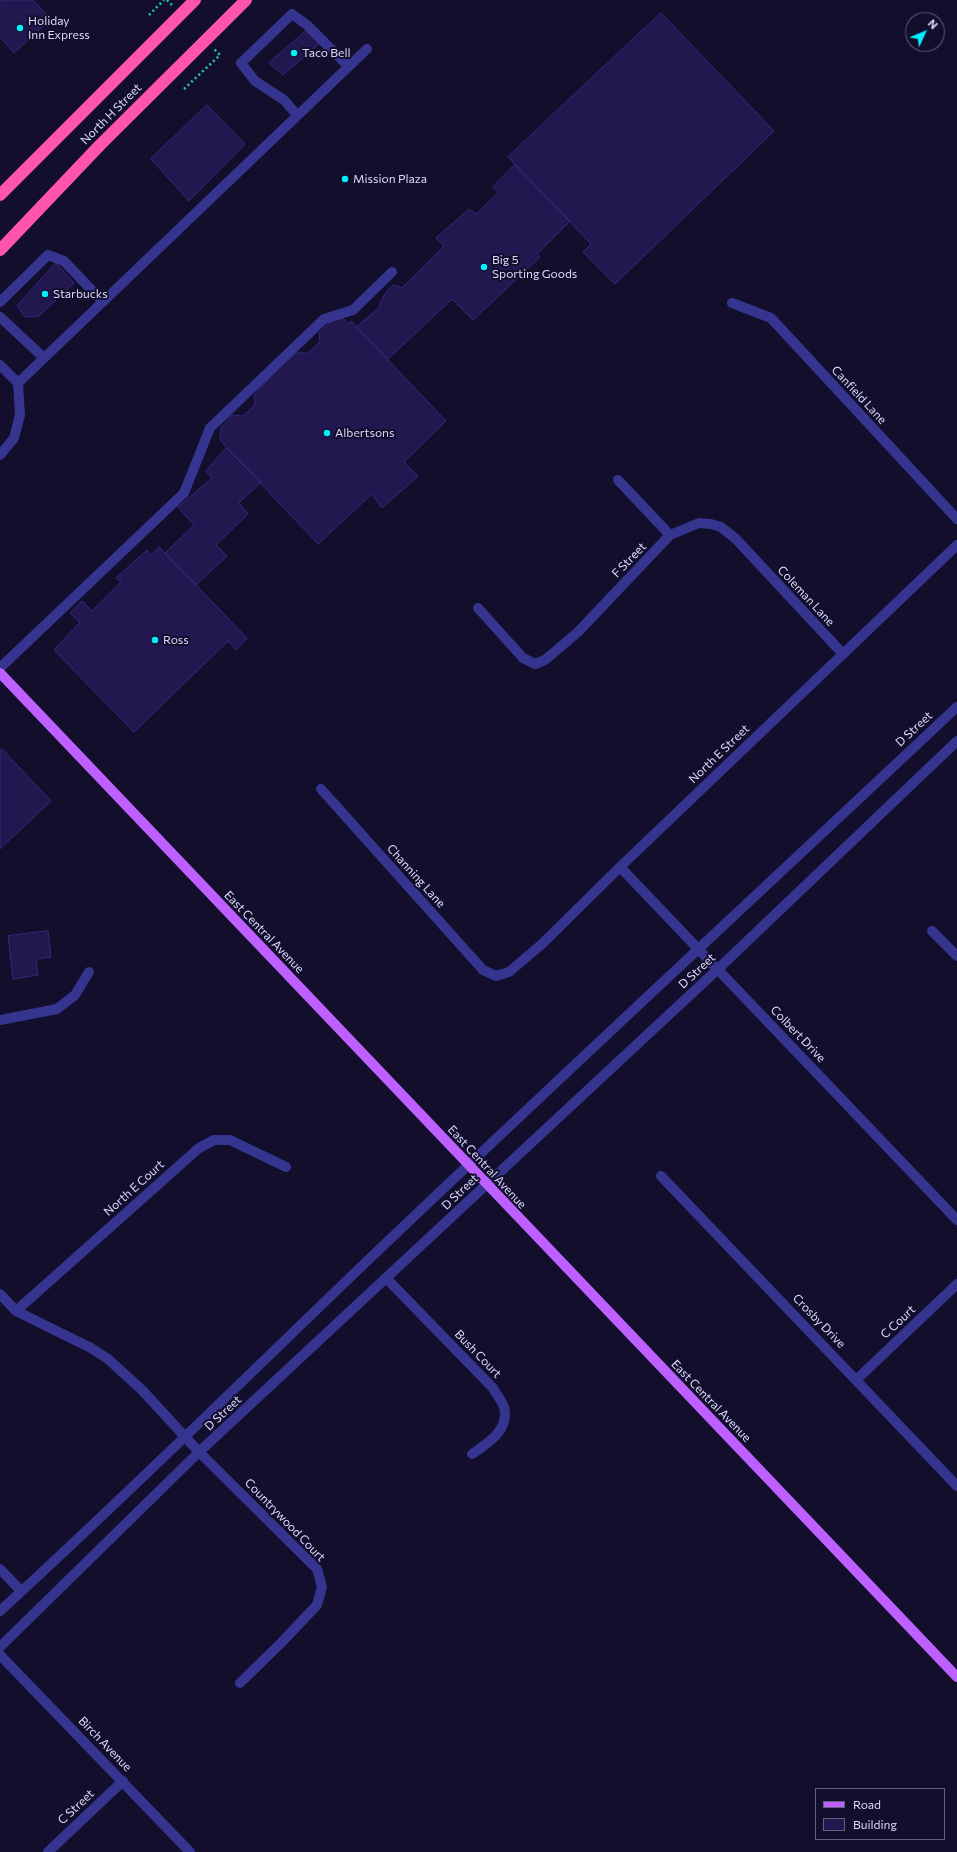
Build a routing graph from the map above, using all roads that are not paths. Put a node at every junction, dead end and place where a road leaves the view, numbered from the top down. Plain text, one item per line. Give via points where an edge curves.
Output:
1 (195, 0) edge
2 (246, 0) edge
3 (367, 49) dead end
4 (348, 66) junction
5 (297, 115) junction
6 (0, 195) edge
7 (0, 250) edge
8 (392, 272) dead end
9 (0, 302) edge
10 (103, 302) junction
11 (732, 303) dead end
12 (0, 317) edge
13 (44, 358) junction
14 (0, 365) edge
15 (18, 384) junction
16 (0, 455) edge
17 (618, 480) dead end
18 (957, 519) edge
19 (670, 535) junction
20 (957, 545) edge
21 (750, 555) joint
22 (478, 608) dead end
23 (843, 654) junction
24 (0, 668) edge
25 (0, 673) edge
26 (957, 707) edge
27 (957, 741) edge
28 (321, 789) dead end
29 (620, 867) junction
30 (932, 931) dead end
31 (698, 948) junction
32 (957, 956) edge
33 (718, 969) junction
34 (89, 972) dead end
35 (496, 976) joint
36 (0, 1020) edge
37 (468, 1165) junction
38 (286, 1167) dead end
39 (661, 1176) dead end
40 (486, 1185) junction
41 (957, 1220) edge
42 (387, 1279) junction
43 (957, 1284) edge
44 (0, 1294) edge
45 (16, 1311) junction
46 (856, 1379) junction
47 (186, 1437) junction
48 (199, 1452) junction
49 (472, 1454) dead end
50 (957, 1486) edge
51 (0, 1569) edge
52 (21, 1591) junction
53 (0, 1611) edge
54 (0, 1648) edge
55 (0, 1655) edge
56 (957, 1677) edge
57 (240, 1683) dead end
58 (123, 1781) junction
59 (48, 1852) edge
60 (190, 1852) edge

1 - 6 highway, North H Street
2 - 7 highway, North H Street via 100,145
3 - 4 street
4 - 5 street
4 - 5 street via 307,25 292,14 241,63 254,81 284,100
5 - 10 street
8 - 24 street via 353,310 324,319 210,428 184,493
9 - 10 street via 48,255 64,261
10 - 13 street
11 - 18 street, Canfield Lane via 771,318
12 - 13 street
13 - 15 street
14 - 15 street
15 - 16 street via 20,415 14,438
17 - 19 street
19 - 21 street, F Street via 699,523 711,524 721,527
19 - 22 street, F Street via 578,632 545,660 535,664 523,658
20 - 23 street, North E Street
21 - 23 street, Coleman Lane
23 - 29 street, North E Street
25 - 37 main road, East Central Avenue
26 - 31 street, D Street
27 - 33 street, D Street
28 - 35 street, Channing Lane via 483,970
29 - 31 street, Colbert Drive
29 - 35 street, North E Street via 542,944 509,972
30 - 32 street
31 - 33 street, Colbert Drive
31 - 37 street, D Street
33 - 40 street, D Street
33 - 41 street, Colbert Drive
34 - 36 street via 75,995 57,1009
37 - 40 main road, East Central Avenue
37 - 47 street, D Street
38 - 45 street, North E Court via 230,1140 214,1140 199,1148
39 - 46 street, Crosby Drive
40 - 42 street, D Street
40 - 56 main road, East Central Avenue
42 - 48 street, D Street
42 - 49 street, Bush Court via 493,1388 504,1407 505,1416 496,1437
43 - 46 street, C Court
44 - 45 street
45 - 47 street, Countrywood Court via 108,1359 142,1390
46 - 50 street, Crosby Drive
47 - 48 street, Countrywood Court
47 - 52 street, D Street
48 - 54 street, D Street
48 - 57 street, Countrywood Court via 317,1569 322,1587 317,1605
51 - 52 street
52 - 53 street, D Street
55 - 58 street, Birch Avenue
58 - 59 street, C Street
58 - 60 street, Birch Avenue

